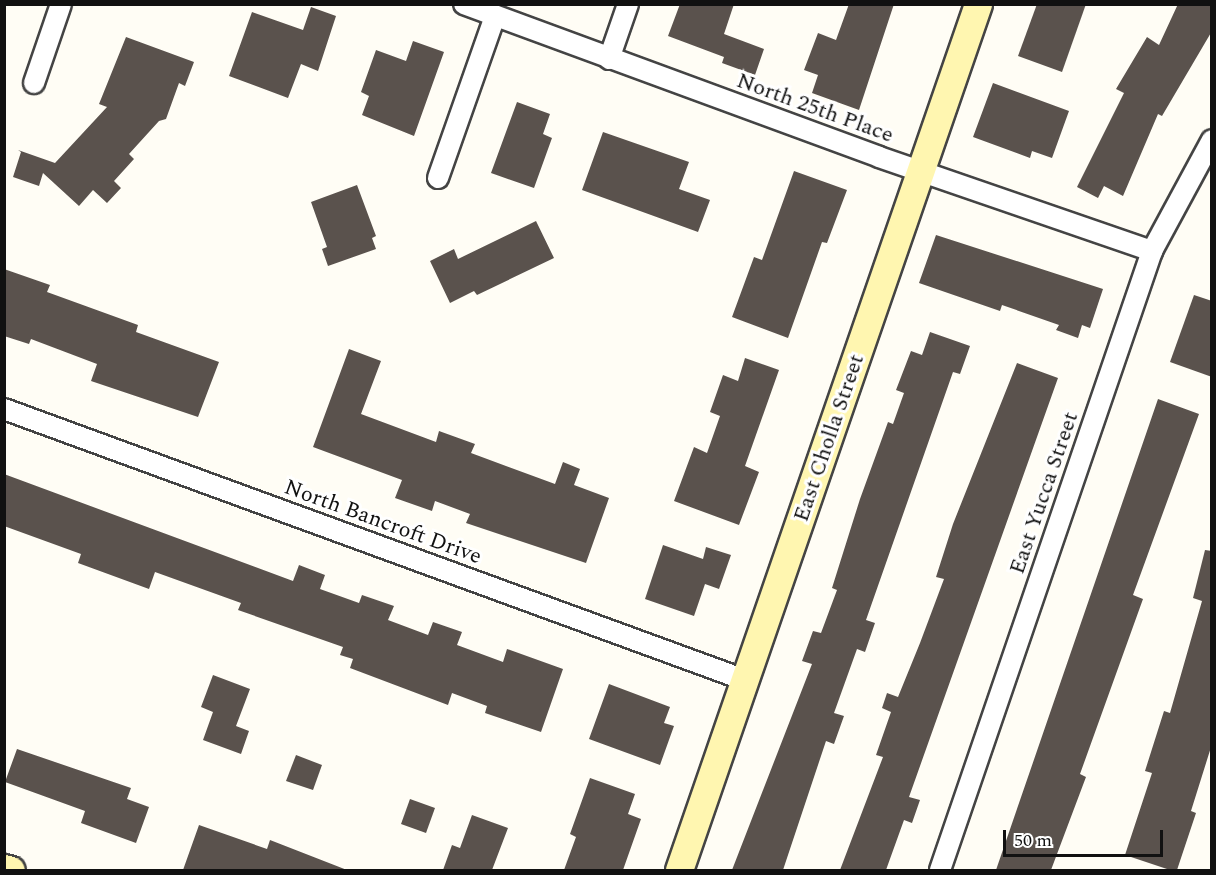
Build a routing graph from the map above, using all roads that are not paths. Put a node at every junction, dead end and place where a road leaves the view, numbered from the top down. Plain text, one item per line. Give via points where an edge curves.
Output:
1 (61, 4) edge
2 (464, 4) edge
3 (628, 4) edge
4 (978, 4) edge
5 (495, 16) junction
6 (609, 59) junction
7 (34, 83) dead end
8 (1212, 140) edge
9 (921, 172) junction
10 (438, 178) dead end
11 (1152, 251) junction
12 (4, 409) edge
13 (745, 680) junction
14 (4, 868) edge
15 (11, 870) edge
16 (679, 870) edge
17 (940, 870) edge

1 - 7 street
2 - 5 street, North 25th Place
3 - 6 street
4 - 9 street, East Cholla Street
5 - 6 street, North 25th Place
5 - 10 street
6 - 9 street, North 25th Place
8 - 11 street, East Yucca Street
9 - 11 street, North 25th Place
9 - 13 street, East Cholla Street
11 - 17 street, East Yucca Street
12 - 13 street, North Bancroft Drive
13 - 16 street, East Cholla Street
14 - 15 street

